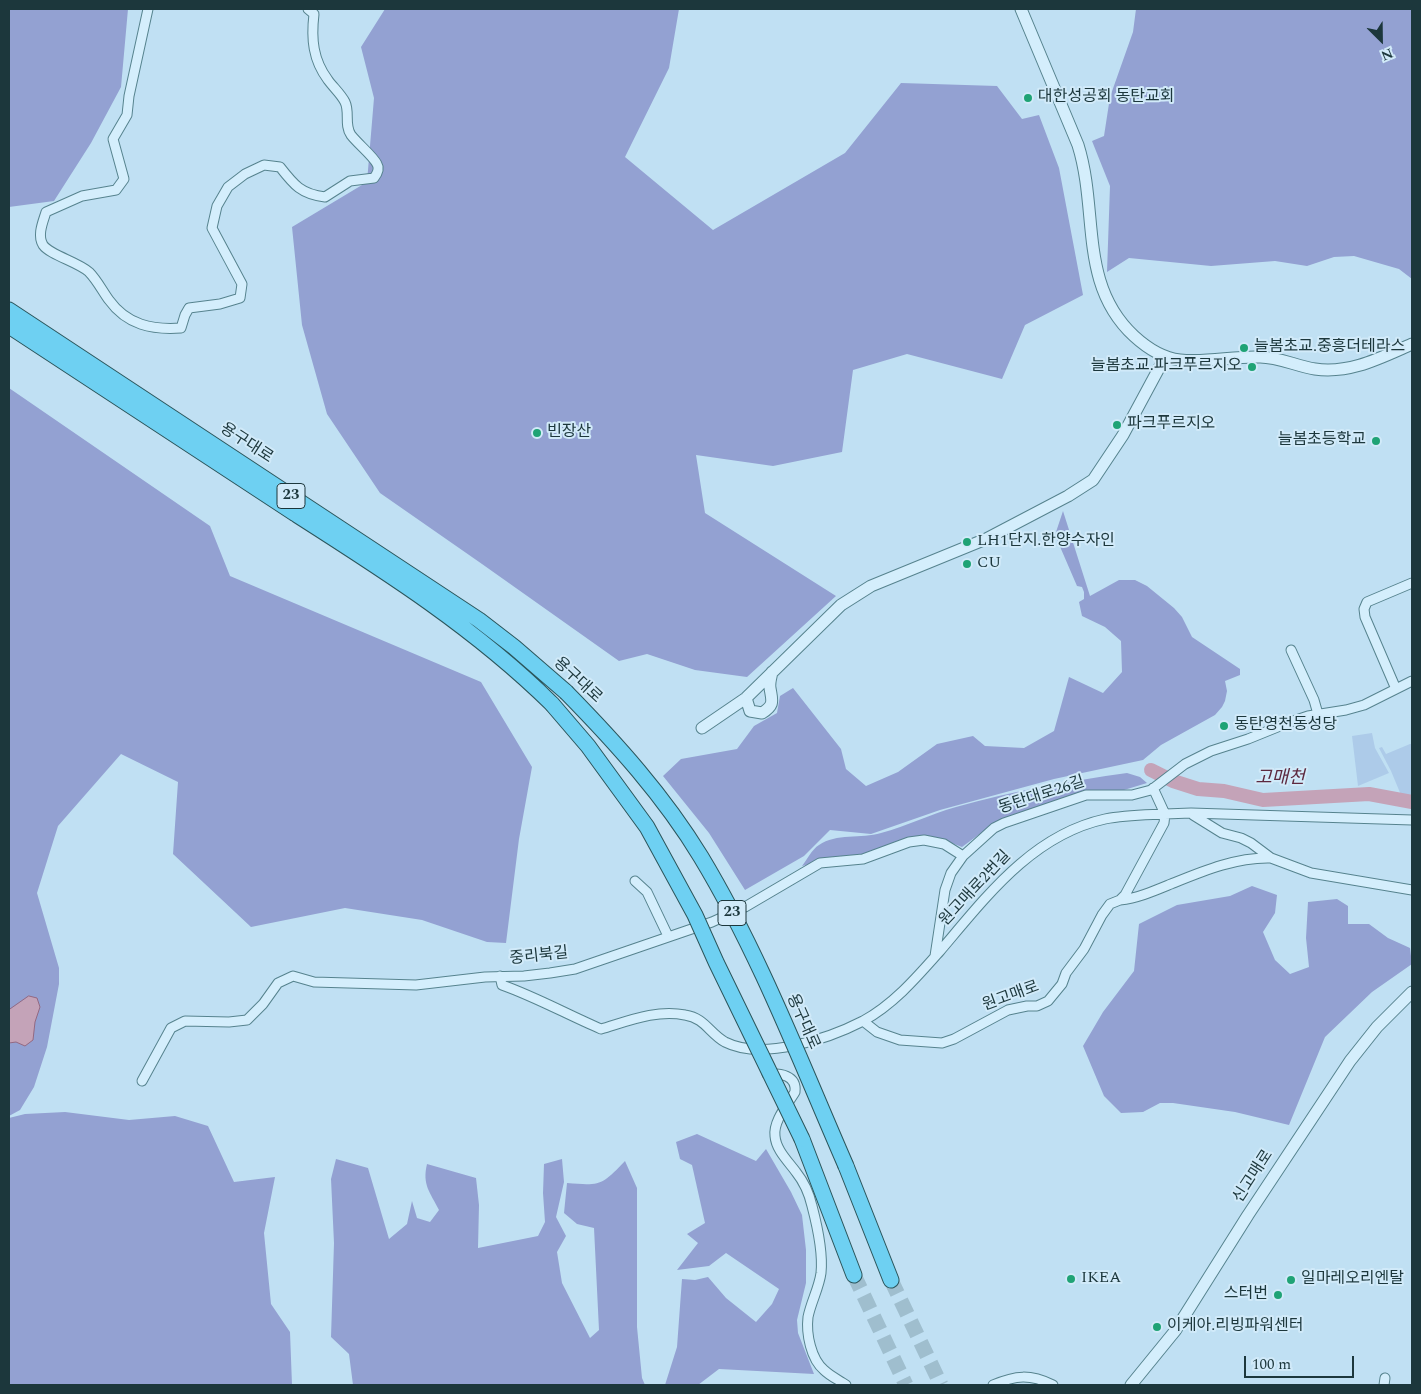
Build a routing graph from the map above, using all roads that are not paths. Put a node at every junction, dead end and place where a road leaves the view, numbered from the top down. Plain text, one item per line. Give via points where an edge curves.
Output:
1 (148, 9) edge
2 (308, 9) edge
3 (1021, 9) edge
4 (9, 310) edge
5 (9, 326) edge
6 (1412, 344) edge
7 (1165, 357) junction
8 (1412, 583) edge
9 (1291, 650) dead end
10 (772, 672) junction
11 (1412, 682) edge
12 (1396, 690) junction
13 (746, 698) junction
14 (1318, 714) junction
15 (702, 728) dead end
16 (1155, 787) junction
17 (1191, 813) junction
18 (1165, 814) junction
19 (1412, 820) edge
20 (963, 856) junction
21 (1271, 858) junction
22 (635, 881) dead end
23 (1412, 890) edge
24 (1120, 900) junction
25 (668, 936) junction
26 (935, 957) junction
27 (500, 976) junction
28 (1412, 992) edge
29 (863, 1021) junction
30 (762, 1050) junction
31 (142, 1081) dead end
32 (854, 1275) tunnel mouth
33 (891, 1280) tunnel mouth
34 (846, 1385) edge
35 (993, 1385) edge
36 (1053, 1385) edge
37 (1131, 1385) edge

1 - 2 street via 127,115 113,139 124,179 116,190 82,196 46,212 40,232 42,244 90,273 128,320 165,329 181,328 189,308 240,298 242,284 212,228 217,206 228,187 245,174 264,165 280,167 300,190 325,197 350,181 374,178 377,174 377,163 348,129 345,102 320,69 312,30 314,14
3 - 7 street via 1084,164 1096,271 1102,292 1126,329
4 - 33 highway, 용구대로 / 23, bridge via 479,620 566,692 611,737 700,855 744,936 846,1166
5 - 32 highway, 용구대로 / 23, bridge via 414,590 493,650 552,704 588,746 652,836 695,915 802,1139
6 - 7 street via 1359,367 1334,371 1313,369 1265,356 1200,362
7 - 10 street via 1123,435 1092,480 986,539 871,586 842,605
8 - 12 street via 1367,602 1364,610
9 - 14 street
10 - 13 street
10 - 13 street via 769,687 773,699 769,709 762,713 750,711
11 - 12 street
12 - 14 street via 1346,710
13 - 15 street
14 - 16 street via 1211,750 1179,768
16 - 18 street
16 - 20 street, 동탄대로26길 via 1132,795 1081,797 1004,822
17 - 18 street
17 - 19 street
17 - 21 street
18 - 24 street, 원고매로 via 1164,823
18 - 26 street, 원고매로2번길 via 1104,819 1060,836 1031,854 997,884
20 - 25 street, 중리북길 via 944,844 924,840 909,842 863,859 820,863 745,907
20 - 26 street, 동탄대로26길 via 947,880
21 - 23 street via 1311,873
21 - 24 street via 1220,865 1142,896
22 - 25 street via 647,892
24 - 29 street, 원고매로 via 1110,904 1102,915 1084,949 1048,1001 1008,1010 942,1043 900,1040 877,1032
25 - 27 street, 중리북길 via 575,969 550,974
26 - 29 street, 원고매로2번길 via 904,991
27 - 30 street via 502,985 601,1029 650,1015 682,1014 699,1019 723,1041 737,1047
27 - 31 street, 중리북길 via 416,985 314,982 293,976 278,983 246,1020 184,1022 171,1028
28 - 37 street, 신고매로 via 1377,1027 1350,1061 1175,1331
29 - 30 street via 811,1041
30 - 34 street via 757,1061 764,1074 783,1074 796,1087 775,1134 781,1152 808,1193 816,1227 821,1266 808,1317 811,1345 824,1370
35 - 36 street via 1026,1376 1040,1378

